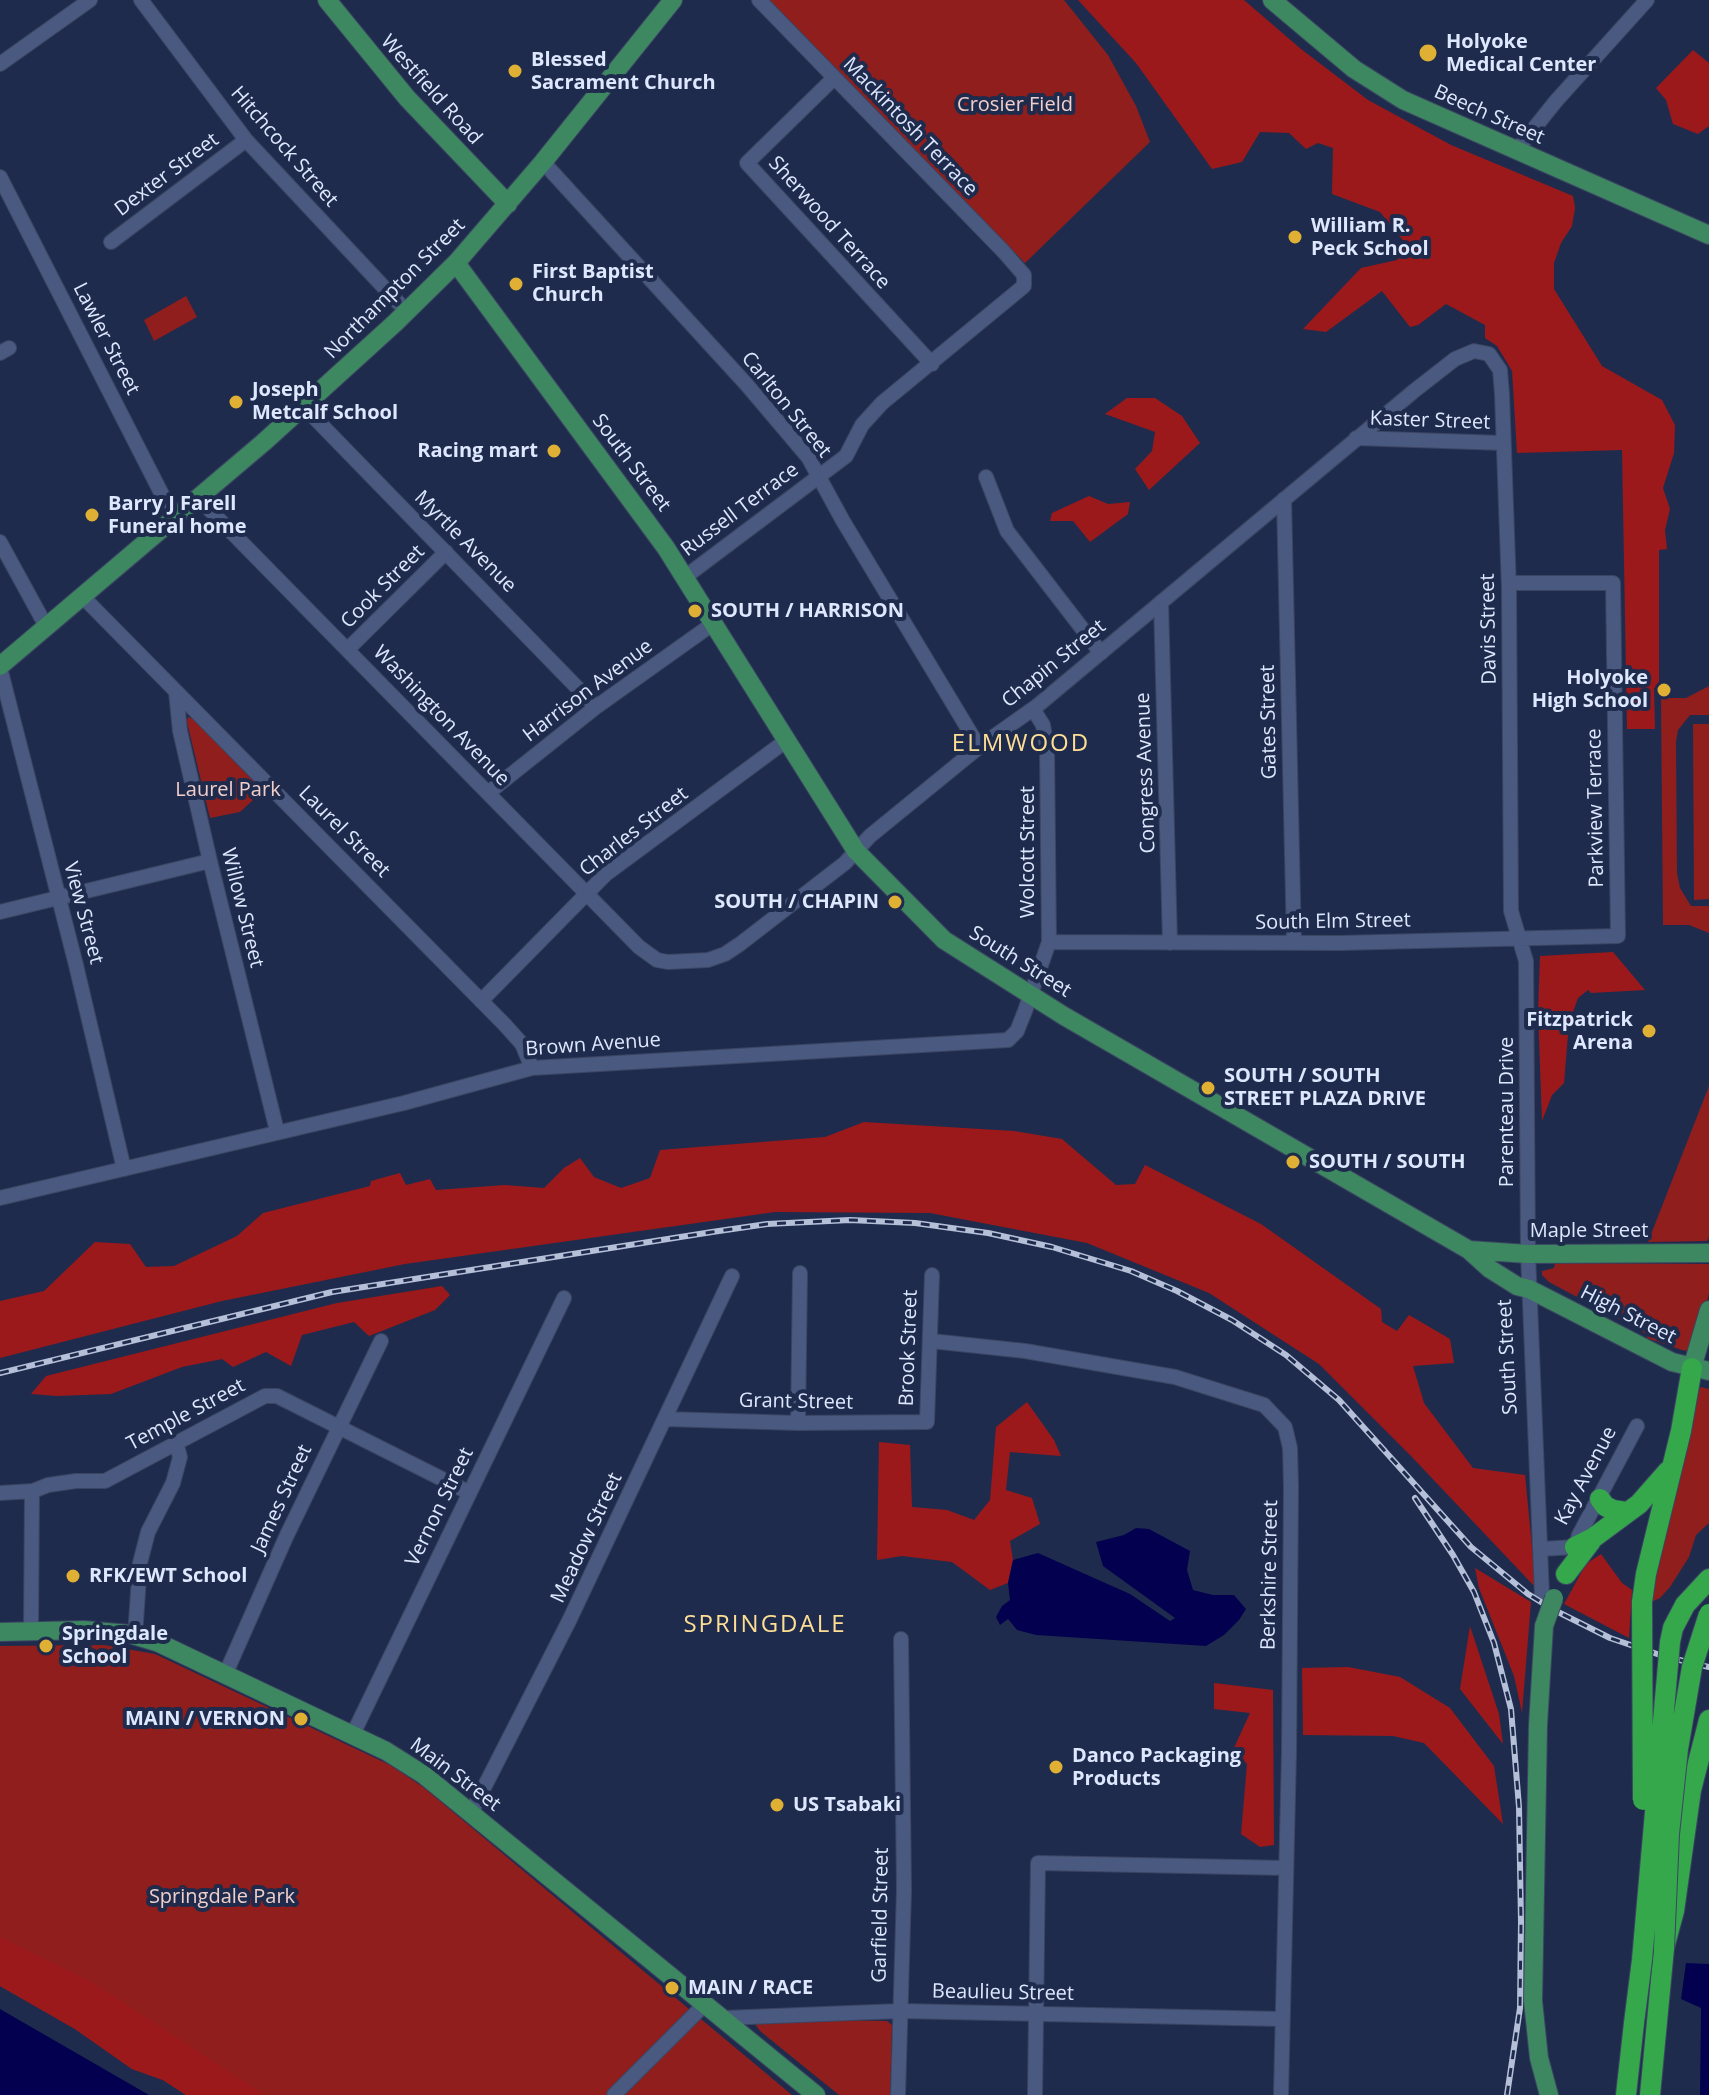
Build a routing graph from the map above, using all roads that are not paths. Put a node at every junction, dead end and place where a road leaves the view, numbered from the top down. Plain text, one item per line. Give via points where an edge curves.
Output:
1 (90, 0) edge
2 (141, 0) edge
3 (327, 0) edge
4 (673, 0) edge
5 (759, 0) edge
6 (1272, 0) edge
7 (1647, 0) edge
8 (0, 64) edge
9 (834, 78) junction
10 (246, 140) junction
11 (1516, 151) junction
12 (543, 162) junction
13 (0, 177) edge
14 (508, 204) junction
15 (1709, 235) edge
16 (111, 242) dead end
17 (456, 263) junction
18 (1024, 285) joint
19 (407, 312) junction
20 (1460, 357) joint
21 (932, 364) junction
22 (304, 407) junction
23 (1356, 438) junction
24 (1503, 443) junction
25 (819, 476) junction
26 (986, 477) dead end
27 (199, 499) junction
28 (1284, 499) junction
29 (175, 520) junction
30 (0, 542) edge
31 (446, 552) junction
32 (685, 577) junction
33 (1509, 583) junction
34 (83, 597) junction
35 (1161, 602) junction
36 (714, 623) junction
37 (47, 628) junction
38 (348, 649) junction
39 (1101, 653) junction
40 (0, 667) edge
41 (176, 692) junction
42 (596, 707) junction
43 (1033, 709) junction
44 (787, 740) junction
45 (979, 747) junction
46 (488, 793) junction
47 (856, 851) junction
48 (210, 861) junction
49 (588, 892) junction
50 (59, 899) junction
51 (0, 912) edge
52 (1618, 936) joint
53 (1518, 937) junction
54 (1049, 942) junction
55 (1170, 943) junction
56 (1294, 943) junction
57 (657, 959) joint
58 (1029, 994) junction
59 (481, 1001) junction
60 (532, 1068) junction
61 (277, 1131) junction
62 (124, 1169) junction
63 (0, 1198) edge
64 (1469, 1250) junction
65 (1709, 1253) edge
66 (1528, 1254) junction
67 (800, 1273) dead end
68 (932, 1275) dead end
69 (732, 1276) dead end
70 (1529, 1289) junction
71 (564, 1298) dead end
72 (1709, 1310) edge
73 (381, 1341) dead end
74 (931, 1341) junction
75 (1701, 1370) edge
76 (665, 1419) junction
77 (927, 1422) joint
78 (798, 1423) junction
79 (1637, 1426) dead end
80 (338, 1427) junction
81 (176, 1442) junction
82 (1671, 1468) junction
83 (32, 1491) junction
84 (468, 1492) junction
85 (0, 1493) edge
86 (1600, 1499) junction
87 (1626, 1512) junction
88 (1584, 1543) junction
89 (1541, 1549) junction
90 (1566, 1574) joint
91 (1709, 1579) edge
92 (1548, 1597) junction
93 (1709, 1614) edge
94 (31, 1631) junction
95 (0, 1632) edge
96 (135, 1636) junction
97 (901, 1639) dead end
98 (225, 1675) junction
99 (1709, 1720) edge
100 (353, 1734) junction
101 (471, 1813) junction
102 (1286, 1868) junction
103 (1664, 1948) junction
104 (706, 2003) junction
105 (900, 2011) junction
106 (1036, 2013) junction
107 (724, 2018) junction
108 (1282, 2019) junction
109 (1634, 2023) junction
110 (614, 2095) edge
111 (816, 2095) edge
112 (898, 2095) edge
113 (1035, 2095) edge
114 (1281, 2095) edge
115 (1549, 2095) edge
116 (1626, 2095) edge
117 (1650, 2095) edge

1 - 8 street
2 - 10 street, Hitchcock Street
3 - 14 main road, Westfield Road via 407,98
4 - 12 main road, Northampton Street
5 - 9 street, Mackintosh Terrace
6 - 11 main road, Beech Street via 1383,89
7 - 11 street
9 - 18 street, Mackintosh Terrace via 1004,252 1024,275
9 - 21 street, Sherwood Terrace via 747,163
10 - 16 street, Dexter Street
10 - 19 street, Hitchcock Street
11 - 15 main road, Beech Street
12 - 14 main road, Northampton Street
12 - 25 street, Carlton Street via 747,385
13 - 29 street, Lawler Street
14 - 17 main road, Northampton Street
17 - 19 main road, Northampton Street
17 - 32 main road, South Street
18 - 21 street, Russell Terrace
19 - 22 main road, Northampton Street
20 - 23 street, Chapin Street
20 - 24 street, Davis Street via 1474,351 1489,354 1500,370
21 - 25 street, Russell Terrace via 882,403 862,425 846,456
22 - 27 main road, Northampton Street
22 - 31 street, Myrtle Avenue
23 - 24 street, Kaster Street
23 - 28 street, Chapin Street
24 - 33 street, Davis Street
25 - 32 street, Russell Terrace
25 - 45 street, Carlton Street
26 - 39 street via 1007,531
27 - 29 main road, Northampton Street
27 - 38 street, Washington Avenue
28 - 35 street, Chapin Street
28 - 56 street, Gates Street
29 - 34 main road, Northampton Street
30 - 37 street
31 - 38 street, Cook Street
31 - 42 street, Myrtle Avenue
32 - 36 main road, South Street
33 - 52 street, Parkview Terrace via 1613,583
33 - 53 street, Davis Street via 1511,911
34 - 37 main road, Northampton Street
34 - 41 street, Laurel Street
35 - 39 street, Chapin Street
35 - 55 street, Congress Avenue
36 - 42 street, Harrison Avenue
36 - 44 main road, South Street
37 - 40 main road, Northampton Street
38 - 46 street, Washington Avenue
39 - 43 street, Chapin Street
40 - 50 street, View Street
41 - 48 street, Willow Street
41 - 59 street, Laurel Street
42 - 46 street, Harrison Avenue
43 - 45 street, Chapin Street
43 - 54 street, Wolcott Street via 1043,725 1047,748
44 - 47 main road, South Street
44 - 49 street, Charles Street
45 - 47 street, Chapin Street
46 - 49 street, Washington Avenue
47 - 57 street, Chapin Street via 725,954 708,960
47 - 58 main road, South Street via 944,940
48 - 50 street
48 - 61 street, Willow Street
49 - 57 street, Washington Avenue
49 - 59 street, Charles Street
50 - 51 street
50 - 62 street, View Street
52 - 53 street, South Elm Street
53 - 56 street, South Elm Street
53 - 66 street, Parenteau Drive via 1526,961
54 - 55 street, South Elm Street
54 - 58 street, Wolcott Street
55 - 56 street, South Elm Street
58 - 60 street, Brown Avenue via 1017,1031 1008,1040
58 - 64 main road, South Street
59 - 60 street, Laurel Street via 517,1038
60 - 61 street, Brown Avenue
61 - 62 street, Brown Avenue
62 - 63 street, Brown Avenue
64 - 66 main road, Maple Street via 1509,1264
64 - 70 main road, South Street via 1490,1269
65 - 66 main road, Maple Street
66 - 70 street, Parenteau Drive
67 - 78 street
68 - 74 street, Brook Street
69 - 76 street, Meadow Street
70 - 75 main road, High Street via 1672,1362
70 - 89 street, South Street
71 - 84 street, Vernon Street
72 - 75 main road
73 - 80 street, James Street
74 - 77 street, Brook Street
74 - 102 street, Berkshire Street via 1175,1377 1264,1405 1285,1427 1291,1487
75 - 82 highway
76 - 78 street, Grant Street
76 - 101 street, Meadow Street
77 - 78 street, Grant Street
79 - 86 street, Kay Avenue
80 - 81 street, Temple Street via 277,1396 265,1396
80 - 84 street, Temple Street
80 - 98 street, James Street
81 - 83 street, Temple Street via 105,1481
81 - 96 street via 180,1457 173,1483 148,1532 140,1563
82 - 87 highway
82 - 109 highway, bridge via 1642,1602 1642,1860
83 - 85 street, Temple Street
83 - 94 street
84 - 100 street, Vernon Street
86 - 87 highway via 1613,1510
86 - 88 street, Kay Avenue via 1579,1535
87 - 88 highway
88 - 89 street, Kay Avenue
88 - 90 highway
89 - 92 street, South Street
90 - 92 main road
91 - 109 highway, bridge via 1685,1605 1670,1642
92 - 115 main road, bridge via 1534,2026
93 - 103 highway, bridge via 1694,1659 1678,1749
94 - 95 main road, Main Street
94 - 96 main road, Main Street
96 - 98 main road, Main Street
97 - 105 street, Garfield Street
98 - 100 main road, Main Street
99 - 103 highway, bridge via 1691,1790
100 - 101 main road, Main Street via 424,1775
101 - 104 main road, Main Street
102 - 106 street via 1038,1863
102 - 108 street, Berkshire Street
103 - 117 highway
104 - 107 main road, Main Street
104 - 110 street
105 - 106 street, Beaulieu Street
105 - 107 street, Beaulieu Street
105 - 112 street, Garfield Street
106 - 108 street, Beaulieu Street
106 - 113 street
107 - 111 main road, Main Street
108 - 114 street, Berkshire Street
109 - 116 highway

